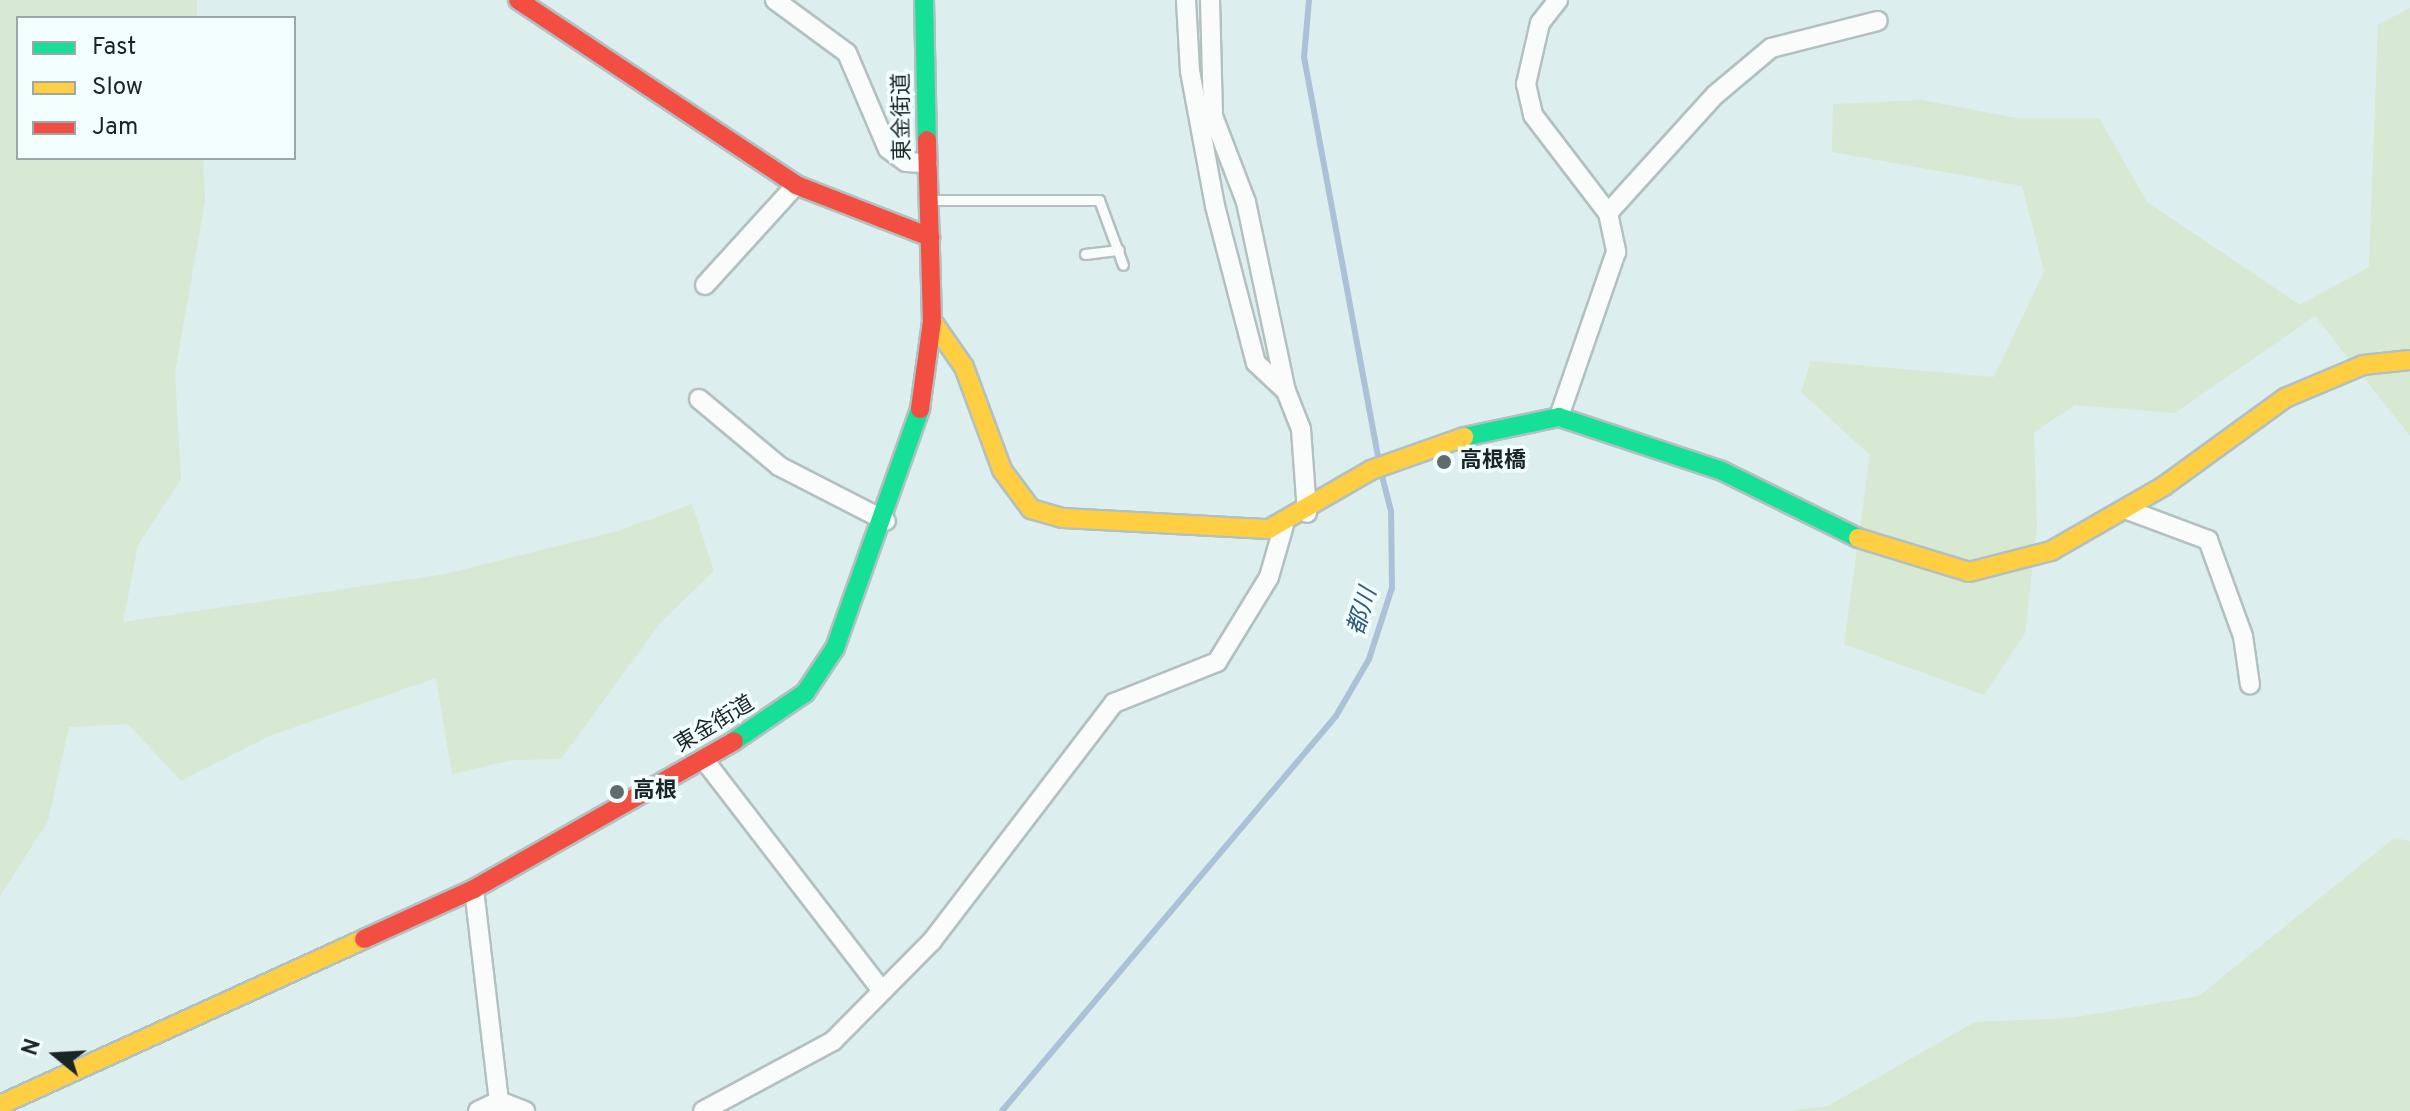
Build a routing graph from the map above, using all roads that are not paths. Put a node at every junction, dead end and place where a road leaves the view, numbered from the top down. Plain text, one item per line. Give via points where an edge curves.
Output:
1 (518, 0) edge
2 (775, 0) edge
3 (924, 0) edge
4 (1186, 0) edge
5 (1210, 0) edge
6 (1558, 0) edge
7 (1878, 21) dead end
8 (928, 163) junction
9 (796, 185) junction
10 (929, 200) junction
11 (1608, 213) junction
12 (930, 237) junction
13 (1119, 250) junction
14 (1085, 254) dead end
15 (1123, 265) dead end
16 (705, 285) dead end
17 (932, 321) junction
18 (2410, 360) edge
19 (1286, 391) junction
20 (699, 399) dead end
21 (1559, 417) junction
22 (2125, 509) junction
23 (1307, 513) junction
24 (886, 521) junction
25 (1284, 525) junction
26 (2250, 685) dead end
27 (705, 761) junction
28 (474, 889) junction
29 (882, 991) junction
30 (499, 1101) junction
31 (0, 1105) edge
32 (478, 1111) edge
33 (525, 1111) edge
34 (703, 1111) edge

1 - 9 main road
2 - 8 street via 847,53 888,149 906,162
3 - 8 main road, 東金街道
4 - 19 street via 1193,98 1215,206 1256,363
5 - 19 street via 1213,116 1246,202
6 - 11 street via 1530,52 1528,94 1533,115
7 - 11 street via 1771,48 1715,95
8 - 10 main road, 東金街道
9 - 12 main road
9 - 16 street
10 - 12 main road, 東金街道
10 - 13 lane via 1099,200
11 - 21 street via 1616,252
12 - 17 main road, 東金街道
13 - 14 lane
13 - 15 lane
17 - 24 main road, 東金街道 via 921,412
17 - 25 main road via 964,367 1002,470 1031,509 1110,524 1251,532
18 - 22 main road via 2363,365 2285,398
19 - 23 street via 1301,429
20 - 24 street via 779,466
21 - 22 main road via 1722,471 1884,551 1969,572 2051,551
21 - 23 main road via 1489,428 1371,470
22 - 26 street via 2208,540 2243,636
23 - 25 main road
24 - 27 main road, 東金街道 via 822,670 789,708
25 - 29 street via 1269,577 1217,662 1114,703 1096,719 932,941
27 - 28 main road, 東金街道
27 - 29 street
28 - 30 street
28 - 31 main road, 東金街道
29 - 34 street via 833,1041
30 - 32 street
30 - 33 street

